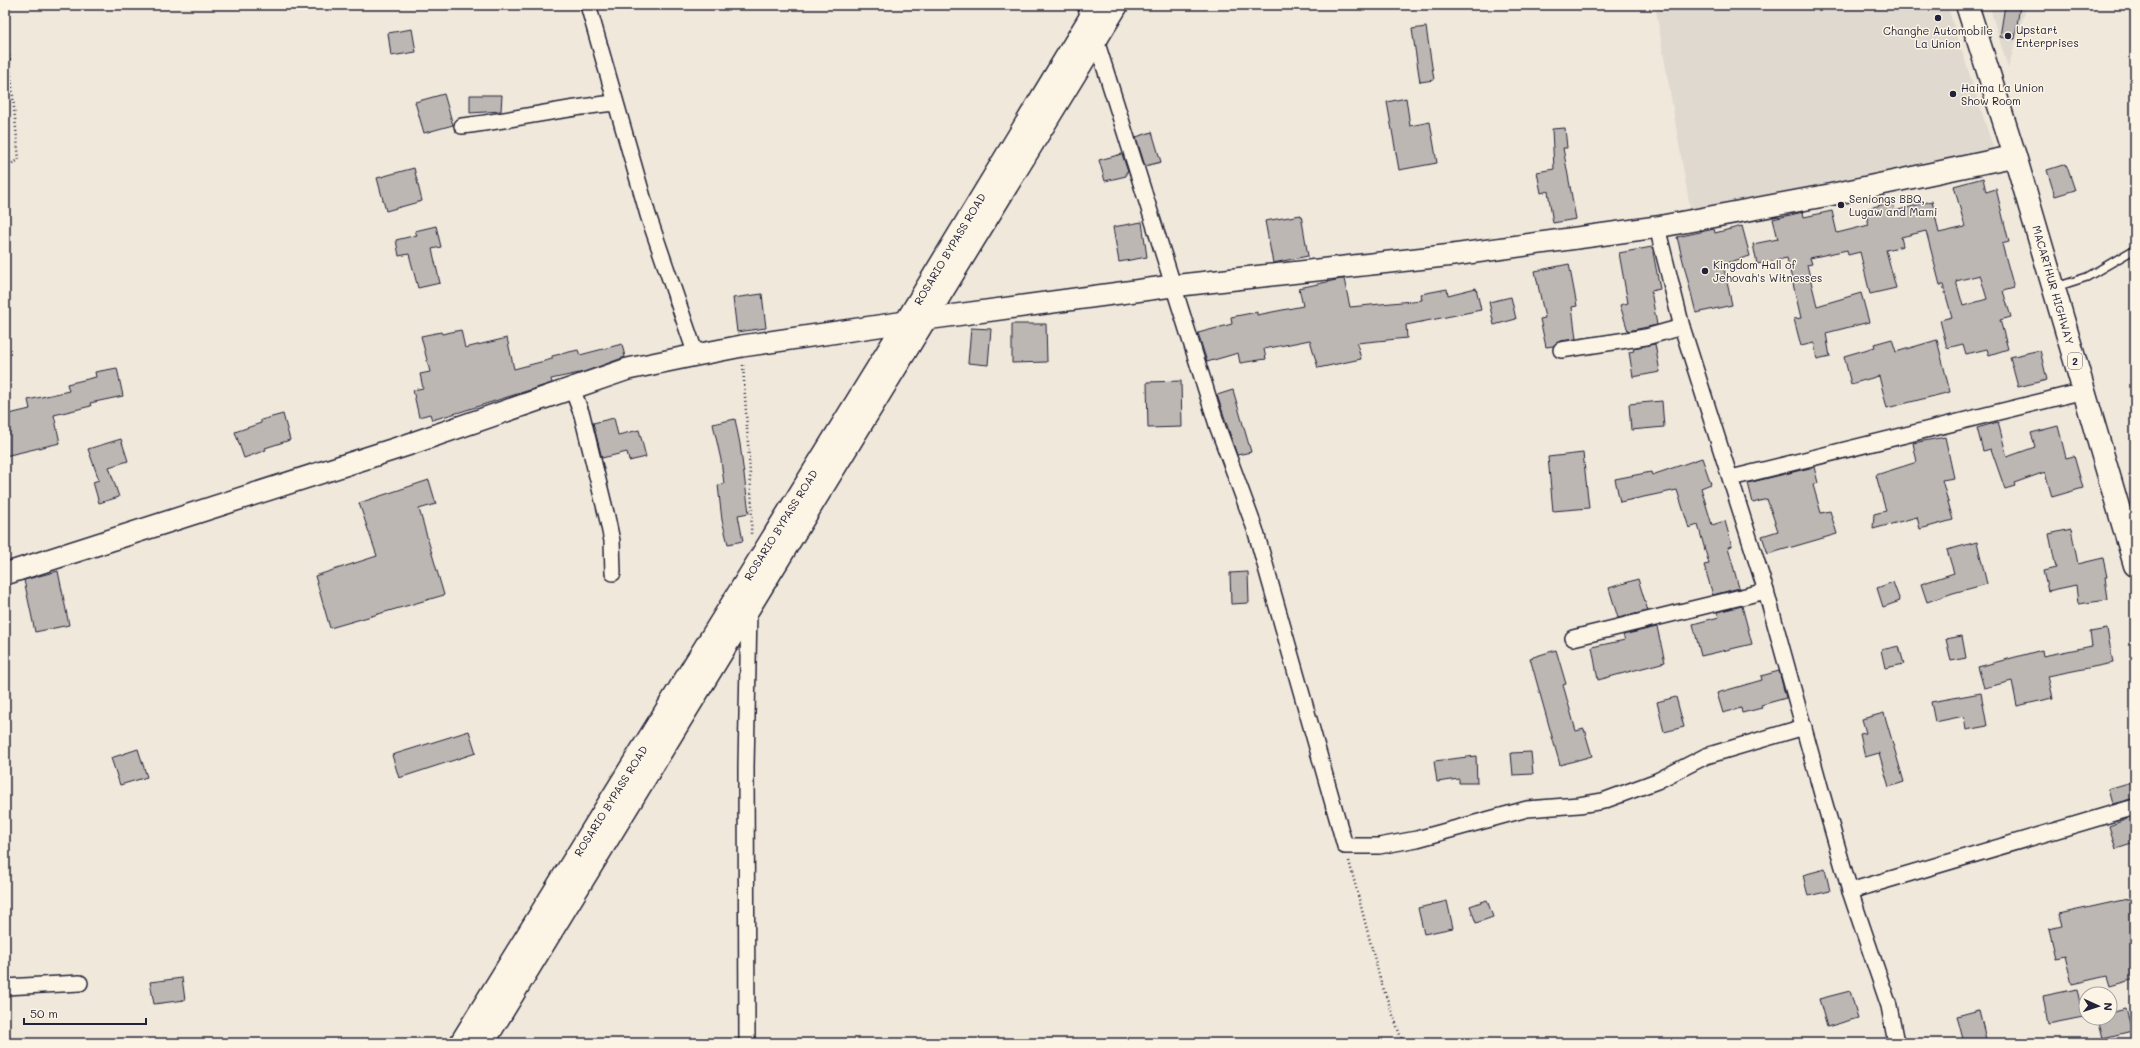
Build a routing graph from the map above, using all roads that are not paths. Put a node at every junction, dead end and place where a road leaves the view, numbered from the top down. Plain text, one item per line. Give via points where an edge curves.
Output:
1 (588, 5) edge
2 (1117, 5) edge
3 (1967, 5) edge
4 (1090, 9) edge
5 (1096, 39) junction
6 (615, 103) junction
7 (462, 126) dead end
8 (2015, 156) junction
9 (1657, 227) junction
10 (2135, 249) edge
11 (1172, 286) junction
12 (2054, 288) junction
13 (916, 321) junction
14 (1682, 327) junction
15 (1561, 350) dead end
16 (696, 355) junction
17 (572, 388) junction
18 (2084, 391) junction
19 (1731, 478) junction
20 (2135, 565) edge
21 (612, 573) dead end
22 (5, 574) edge
23 (1766, 591) junction
24 (749, 609) junction
25 (1573, 638) dead end
26 (1804, 727) junction
27 (2135, 807) edge
28 (1850, 891) junction
29 (80, 983) dead end
30 (5, 987) edge
31 (461, 1043) edge
32 (483, 1043) edge
33 (747, 1043) edge
34 (1896, 1043) edge

1 - 6 street
2 - 5 main road, ROSARIO BYPASS ROAD
3 - 8 main road, MACARTHUR HIGHWAY / 2
4 - 5 street
4 - 13 main road, ROSARIO BYPASS ROAD
5 - 11 street
5 - 13 main road, ROSARIO BYPASS ROAD
6 - 7 street via 572,107 510,120
6 - 16 street via 648,215
8 - 9 street via 1829,195
8 - 12 main road, MACARTHUR HIGHWAY / 2
9 - 11 street via 1453,255
9 - 14 street
10 - 12 lane via 2086,277
11 - 13 street
11 - 26 street via 1218,428 1255,529 1345,846 1379,846 1417,839 1527,809 1603,801 1657,781 1711,754
12 - 18 main road, MACARTHUR HIGHWAY / 2
13 - 16 street
13 - 24 main road, ROSARIO BYPASS ROAD
13 - 31 main road, ROSARIO BYPASS ROAD
14 - 15 street via 1646,337
14 - 19 street
16 - 17 street via 628,369
17 - 21 street via 582,415 607,517 612,542
17 - 22 street via 407,445
18 - 19 street
18 - 20 main road, MACARTHUR HIGHWAY / 2
19 - 23 street
23 - 25 street
23 - 26 street
24 - 32 main road, ROSARIO BYPASS ROAD
24 - 33 street via 746,767
26 - 28 street
27 - 28 street
28 - 34 street via 1888,1006
29 - 30 street

